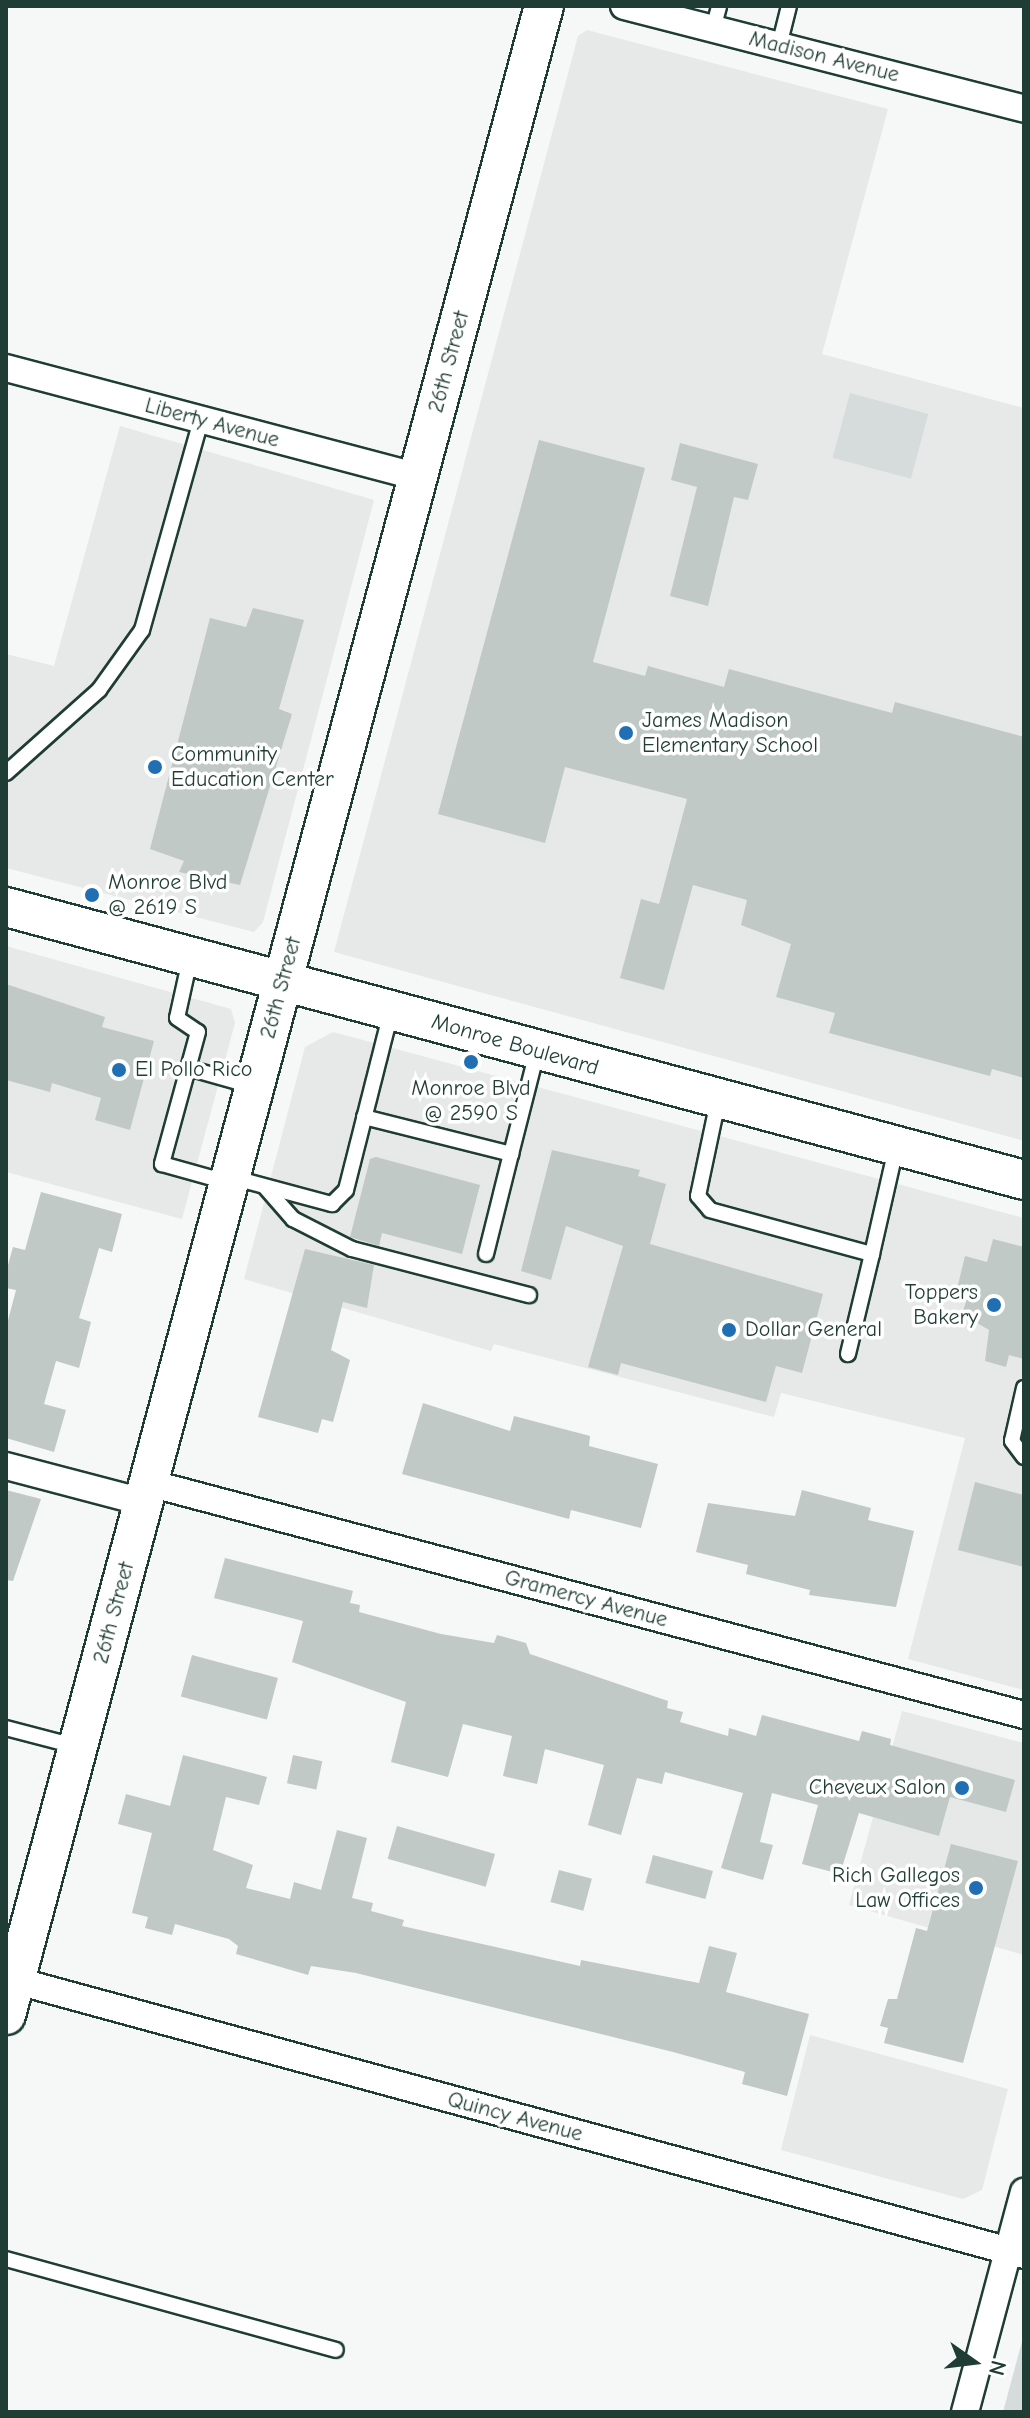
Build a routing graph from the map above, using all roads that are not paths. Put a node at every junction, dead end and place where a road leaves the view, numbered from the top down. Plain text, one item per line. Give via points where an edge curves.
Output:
1 (544, 6) edge
2 (624, 6) edge
3 (789, 6) edge
4 (716, 17) edge
5 (779, 46) junction
6 (1024, 109) edge
7 (6, 368) edge
8 (201, 420) junction
9 (418, 477) junction
10 (6, 773) edge
11 (6, 907) edge
12 (191, 954) junction
13 (284, 979) junction
14 (391, 1010) junction
15 (537, 1052) junction
16 (188, 1068) junction
17 (255, 1087) junction
18 (718, 1101) junction
19 (364, 1117) junction
20 (896, 1147) junction
21 (511, 1154) junction
22 (1024, 1180) edge
23 (242, 1182) junction
24 (486, 1254) dead end
25 (872, 1254) junction
26 (529, 1295) dead end
27 (848, 1354) dead end
28 (1024, 1388) edge
29 (1024, 1457) edge
30 (6, 1466) edge
31 (146, 1493) junction
32 (1024, 1715) edge
33 (6, 1728) edge
34 (78, 1747) junction
35 (9, 1991) edge
36 (1024, 2192) edge
37 (1016, 2253) edge
38 (6, 2259) edge
39 (336, 2350) dead end
40 (965, 2412) edge

1 - 9 street, 26th Street
2 - 4 street, Madison Avenue
3 - 5 lane
4 - 5 street, Madison Avenue
5 - 6 street, Madison Avenue
7 - 8 street, Liberty Avenue
8 - 9 street, Liberty Avenue
8 - 10 lane via 142,630 99,690
9 - 13 street, 26th Street
11 - 12 street, Monroe Boulevard
12 - 13 street, Monroe Boulevard
12 - 16 lane via 177,1018 198,1032
13 - 14 street, Monroe Boulevard
13 - 17 street, 26th Street
14 - 15 street, Monroe Boulevard
14 - 19 lane
15 - 18 street, Monroe Boulevard
15 - 21 lane
16 - 17 lane
16 - 23 lane via 162,1164
17 - 23 street, 26th Street
18 - 20 street, Monroe Boulevard
18 - 25 lane via 698,1196 710,1210
19 - 21 lane
19 - 23 lane via 346,1190 332,1204
20 - 22 street, Monroe Boulevard
20 - 25 lane
21 - 24 lane
23 - 26 lane via 293,1219 352,1249
23 - 31 street, 26th Street
25 - 27 lane
28 - 29 lane via 1012,1441
30 - 31 street, Gramercy Avenue
31 - 32 street, Gramercy Avenue
31 - 34 street, 26th Street
33 - 34 lane
34 - 35 street, 26th Street
35 - 37 street, Quincy Avenue
36 - 37 street
37 - 40 street
38 - 39 lane

